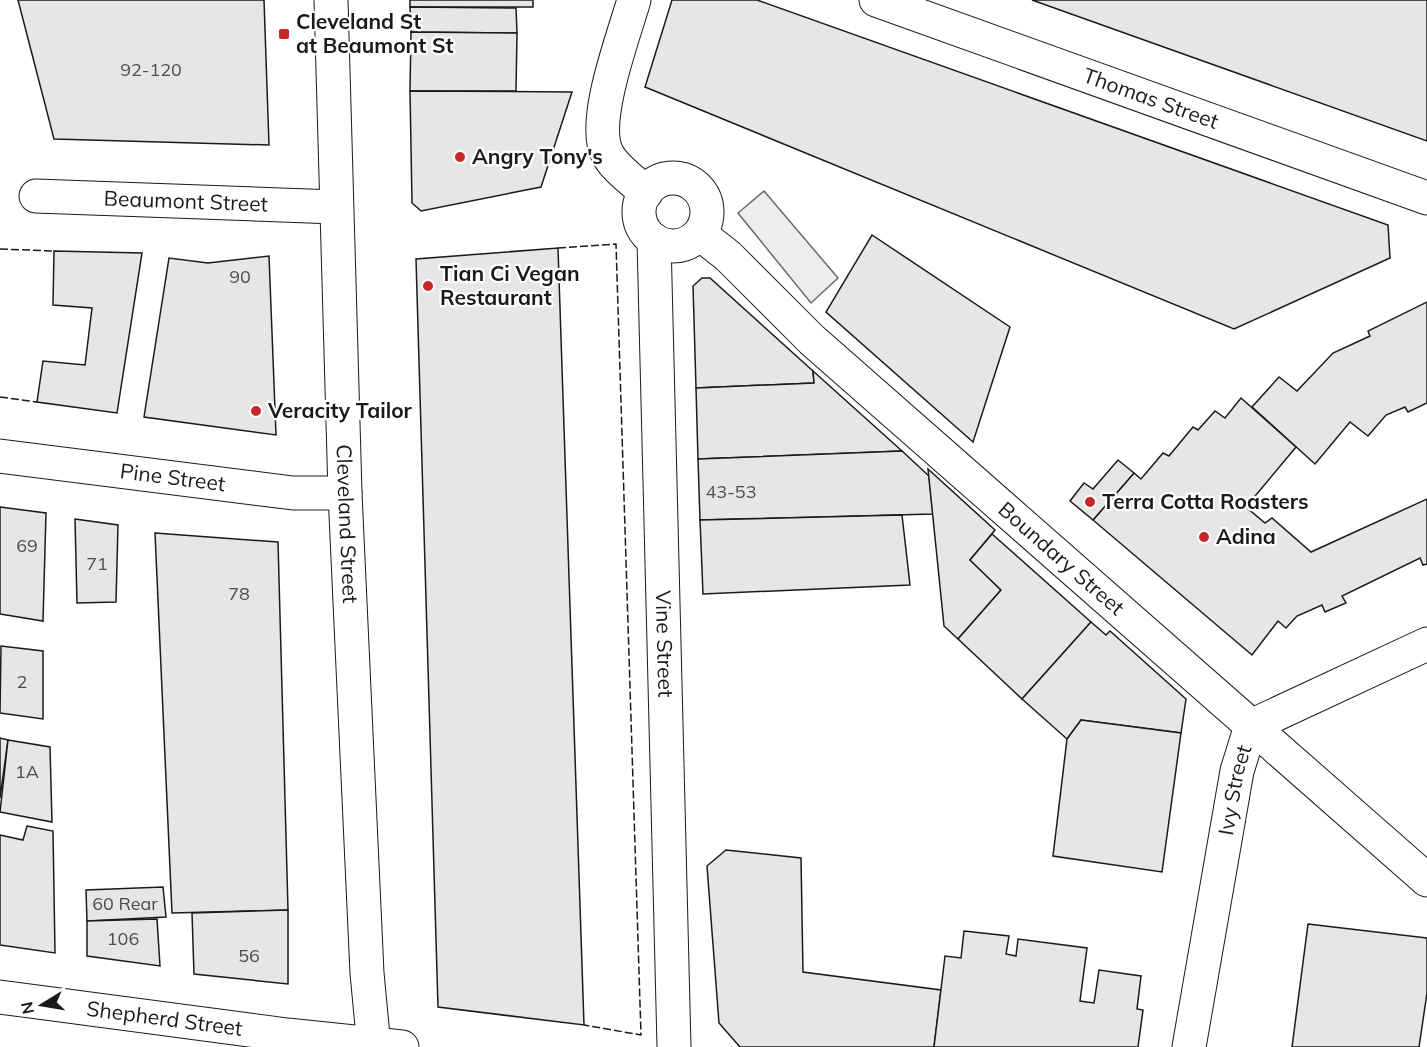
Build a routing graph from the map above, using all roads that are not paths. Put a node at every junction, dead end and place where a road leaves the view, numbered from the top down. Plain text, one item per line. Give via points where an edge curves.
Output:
1 (331, 0) edge
2 (634, 0) edge
3 (876, 0) edge
4 (646, 193) junction
5 (36, 195) dead end
6 (1427, 198) edge
7 (336, 207) junction
8 (700, 234) junction
9 (654, 240) junction
10 (0, 456) edge
11 (345, 493) junction
12 (1427, 644) edge
13 (1251, 726) junction
14 (1427, 880) edge
15 (0, 997) edge
16 (383, 1046) edge
17 (674, 1047) edge
18 (1189, 1047) edge

1 - 7 street, Cleveland Street
2 - 4 street via 606,103 602,137 611,159
3 - 6 street, Thomas Street
4 - 8 street via 658,182 674,178 697,188 707,210
4 - 9 street via 641,201 641,219 643,228
5 - 7 street, Beaumont Street
7 - 11 street, Cleveland Street
8 - 9 street via 680,246
8 - 13 street, Boundary Street via 739,266 812,340
9 - 17 street, Vine Street
10 - 11 street, Pine Street via 293,493
11 - 16 street, Cleveland Street via 367,973
12 - 13 street, Ivy Street
13 - 14 street, Boundary Street
13 - 18 street, Ivy Street via 1235,783
15 - 16 street, Shepherd Street

